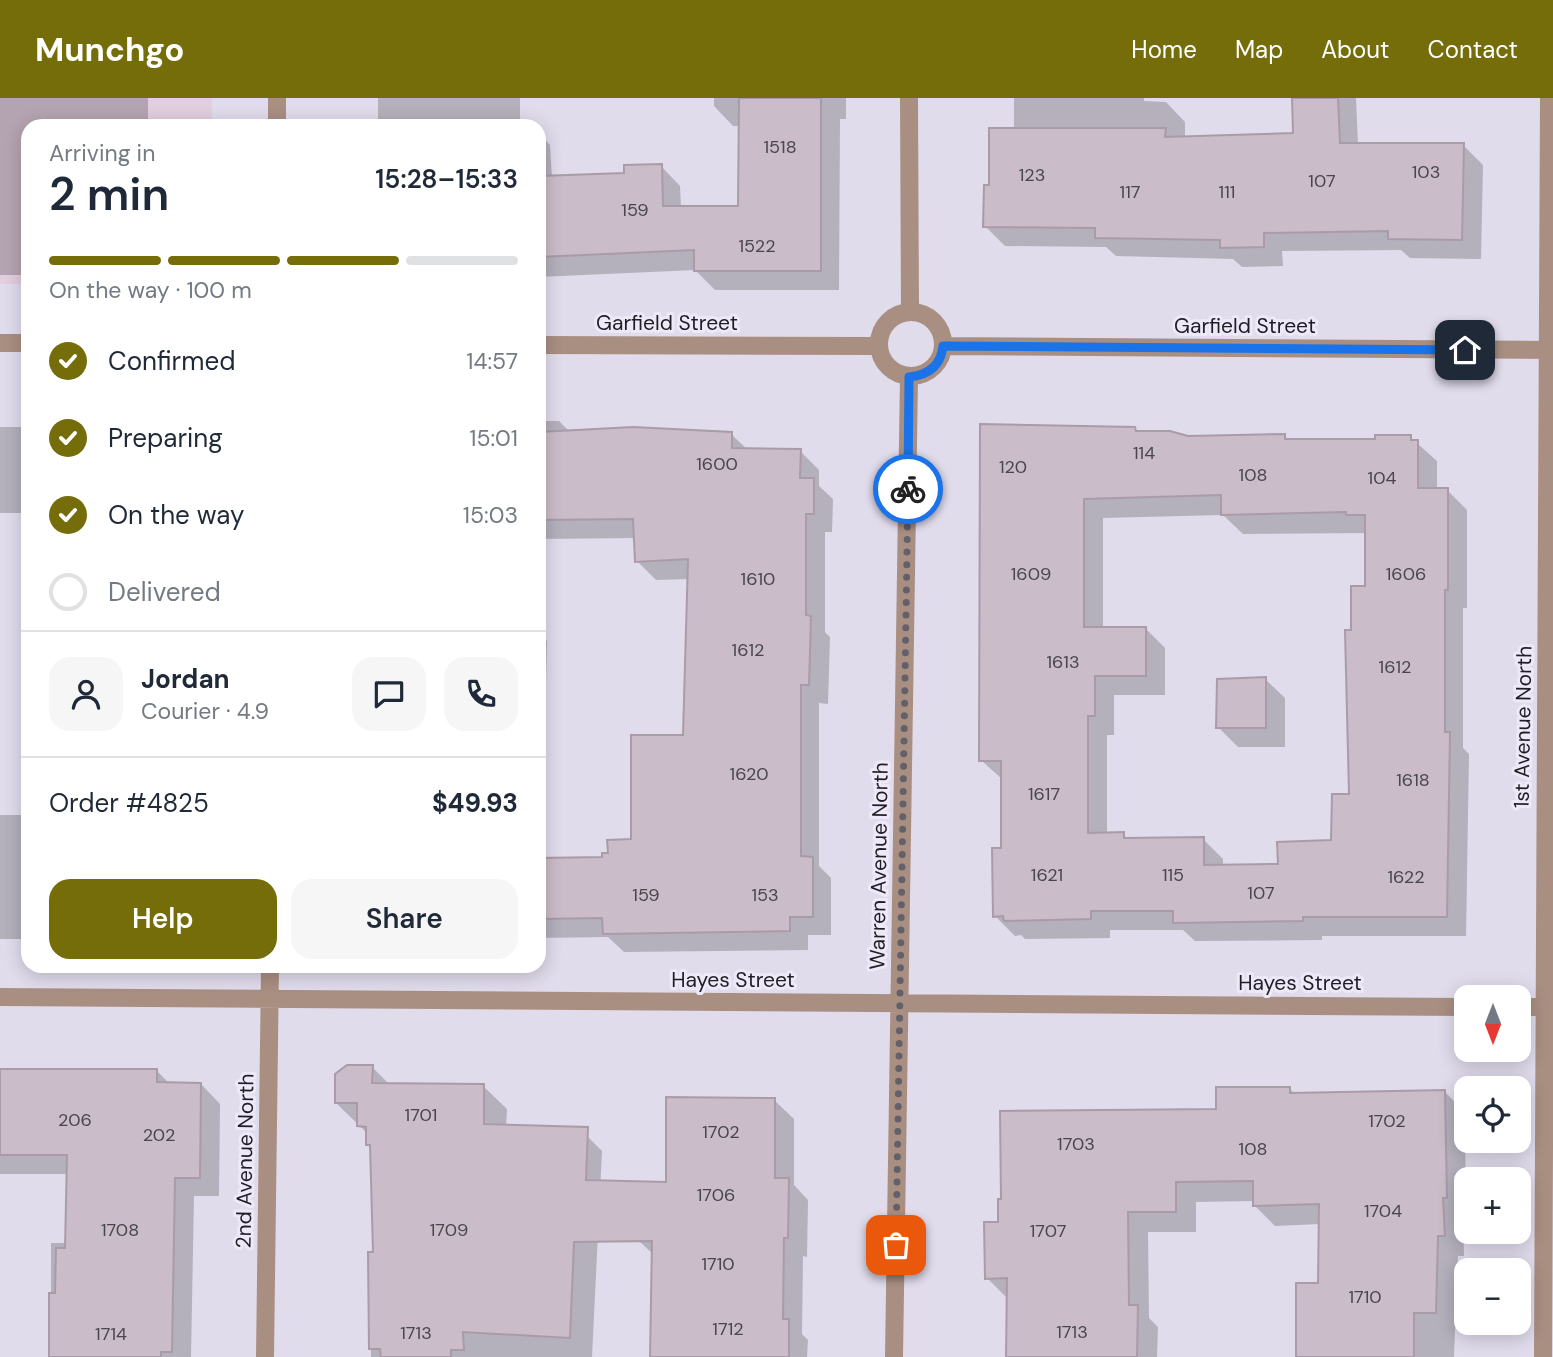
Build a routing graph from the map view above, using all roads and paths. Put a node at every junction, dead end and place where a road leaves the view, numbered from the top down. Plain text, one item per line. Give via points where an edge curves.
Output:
1 (277, 98) edge
2 (909, 98) edge
3 (1549, 98) edge
4 (277, 119) edge
5 (910, 312) junction
6 (0, 342) edge
7 (21, 343) edge
8 (546, 345) edge
9 (878, 346) junction
10 (943, 346) junction
11 (1546, 350) junction
12 (909, 377) junction
13 (1550, 630) edge
14 (270, 973) edge
15 (0, 997) edge
16 (270, 1000) junction
17 (900, 1004) junction
18 (1454, 1007) edge
19 (1531, 1007) edge
20 (1543, 1007) junction
21 (265, 1357) edge
22 (894, 1357) edge
23 (1543, 1357) edge

1 - 4 street
2 - 5 street
3 - 11 street, 1st Avenue North
5 - 9 street via 888,321
5 - 10 street via 936,324
6 - 7 street
8 - 9 street, Garfield Street
9 - 12 street via 890,369
10 - 11 street, Garfield Street
10 - 12 street via 930,371
11 - 13 street, 1st Avenue North
12 - 17 street, Warren Avenue North
13 - 20 street, 1st Avenue North
14 - 16 street, 2nd Avenue North
15 - 16 street, Hayes Street
16 - 17 street, Hayes Street
16 - 21 street, 2nd Avenue North
17 - 18 street, Hayes Street
17 - 22 street, Warren Avenue North
19 - 20 street
20 - 23 street, 1st Avenue North

